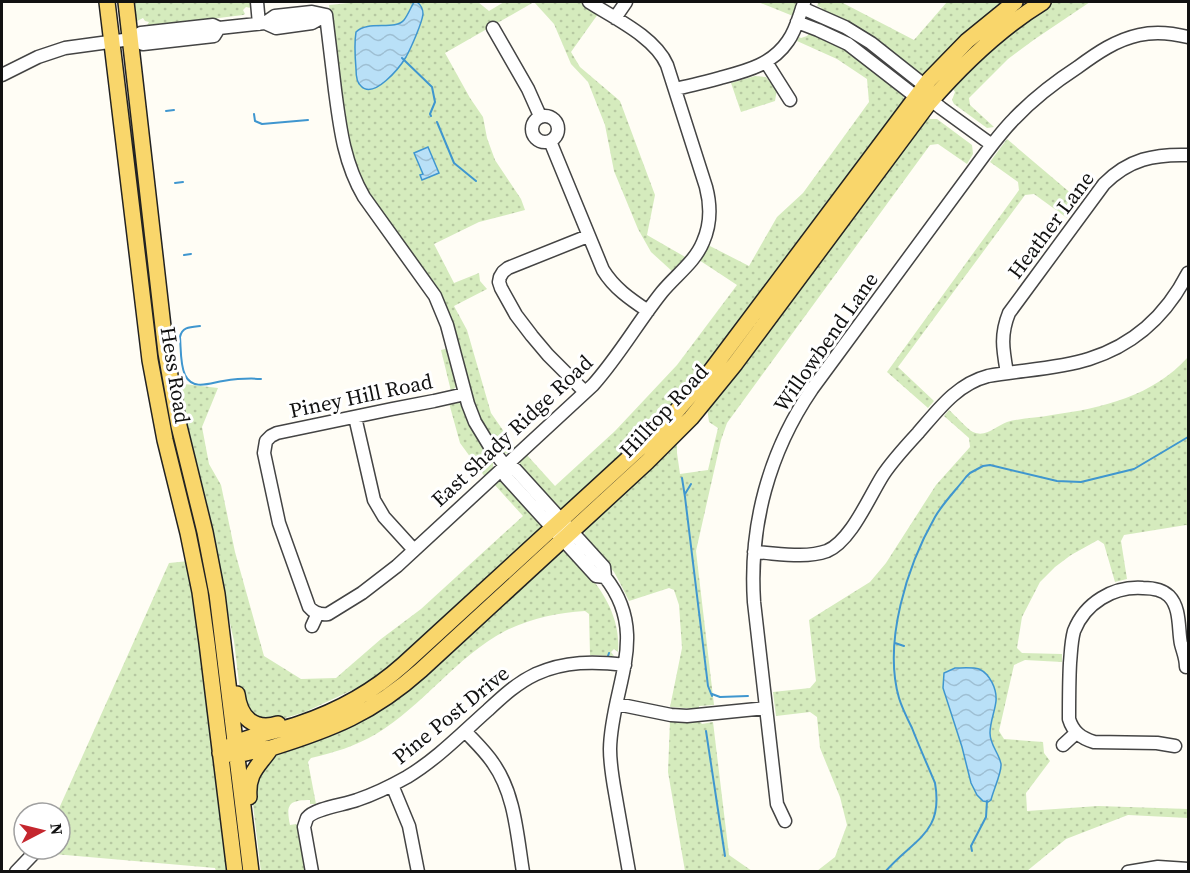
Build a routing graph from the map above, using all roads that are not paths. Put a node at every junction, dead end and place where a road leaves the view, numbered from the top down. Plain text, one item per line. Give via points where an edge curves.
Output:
1 (107, 2) edge
2 (126, 2) edge
3 (256, 2) edge
4 (589, 2) edge
5 (626, 2) edge
6 (1015, 2) edge
7 (1043, 2) edge
8 (803, 5) edge
9 (615, 18) junction
10 (797, 22) junction
11 (262, 23) junction
12 (493, 28) dead end
13 (1188, 37) edge
14 (130, 39) junction
15 (112, 41) junction
16 (766, 62) junction
17 (2, 75) edge
18 (675, 89) junction
19 (920, 90) junction
20 (790, 100) dead end
21 (932, 100) junction
22 (540, 116) junction
23 (550, 141) junction
24 (992, 145) junction
25 (1188, 154) edge
26 (588, 236) junction
27 (1188, 273) edge
28 (648, 312) junction
29 (1007, 373) junction
30 (585, 392) junction
31 (465, 393) junction
32 (355, 417) junction
33 (506, 466) junction
34 (562, 530) junction
35 (414, 550) junction
36 (754, 552) junction
37 (318, 613) junction
38 (312, 626) dead end
39 (223, 635) junction
40 (1185, 641) edge
41 (625, 665) junction
42 (1188, 669) edge
43 (617, 704) junction
44 (766, 708) junction
45 (336, 710) junction
46 (465, 731) junction
47 (1076, 733) junction
48 (1063, 745) dead end
49 (1174, 746) dead end
50 (272, 748) junction
51 (237, 749) junction
52 (220, 753) junction
53 (392, 785) junction
54 (785, 820) dead end
55 (26, 861) edge
56 (1188, 869) edge
57 (16, 872) edge
58 (235, 872) edge
59 (251, 872) edge
60 (258, 872) edge
61 (312, 872) edge
62 (418, 872) edge
63 (523, 872) edge
64 (629, 872) edge
65 (1128, 872) edge

1 - 15 main road, Hess Road
2 - 14 main road, Hess Road
3 - 11 street
4 - 9 street, East Shady Ridge Road
5 - 9 street
6 - 19 main road, Hilltop Road via 967,41
7 - 21 main road, Hilltop Road via 983,47
8 - 10 street
8 - 19 street via 861,36
9 - 18 street, East Shady Ridge Road via 657,48
10 - 16 street via 785,46
10 - 19 street via 848,44
11 - 14 street via 219,28 214,36 158,43 143,44
11 - 31 street via 276,28 312,23 326,15 340,131 348,163 367,201 437,300
12 - 22 street
13 - 24 street, Willowbend Lane via 1155,33 1111,45 1043,92
14 - 15 street
14 - 39 main road, Hess Road via 166,353 212,565
15 - 17 street via 58,50
15 - 52 main road, Hess Road via 153,378 198,579
16 - 18 street
16 - 20 street
18 - 28 street, East Shady Ridge Road via 707,191 710,218 697,254
19 - 21 street
19 - 34 main road, Hilltop Road via 702,382
21 - 24 street
21 - 34 main road, Hilltop Road via 708,398 664,446
22 - 23 street via 550,117 557,124 557,134
22 - 23 street via 533,123 533,135 540,141
23 - 26 street
24 - 36 street, Willowbend Lane via 798,411 765,488
25 - 29 street, Heather Lane via 1143,159 1104,184 1010,313 1002,338
26 - 28 street via 610,280
26 - 30 street via 495,275 527,331
27 - 29 street via 1161,314 1123,345 1082,361
28 - 30 street, East Shady Ridge Road
29 - 36 street via 968,384 941,406 884,474 837,545 807,555
30 - 33 street, East Shady Ridge Road
31 - 32 street, Piney Hill Road
31 - 33 street via 477,428
32 - 35 street via 374,500
32 - 37 street, Piney Hill Road via 261,438 279,523 308,605
33 - 34 street via 506,477
33 - 35 street, East Shady Ridge Road
34 - 41 street via 604,567 625,620
34 - 45 main road, Hilltop Road via 392,675
34 - 50 main road, Hilltop Road via 416,674 387,697 341,724
35 - 37 street, East Shady Ridge Road via 356,597 328,614
36 - 44 street, Willowbend Lane via 754,602
37 - 38 street
39 - 45 main road via 232,646 238,703 250,721 270,726 321,710
39 - 51 main road, Hess Road
40 - 42 street via 1181,643
40 - 47 street via 1176,610 1178,597 1158,590 1126,588 1110,593 1090,607 1074,632 1071,647 1069,718
41 - 43 street
41 - 46 street, Pine Post Drive via 595,662 540,672 510,690
43 - 44 street via 682,716
43 - 64 street via 610,761
44 - 54 street, Willowbend Lane via 777,804
45 - 51 main road, Hilltop Road
46 - 53 street, Pine Post Drive via 423,767
46 - 63 street via 489,757 503,781 512,807
47 - 48 street
47 - 49 street via 1094,742
50 - 51 main road, Hilltop Road
50 - 60 main road via 254,770 249,789
51 - 52 main road, Hilltop Road
51 - 59 main road
52 - 58 main road
53 - 61 street, Pine Post Drive via 349,803 302,815
53 - 62 street via 408,822
55 - 57 street
56 - 65 street via 1158,867

